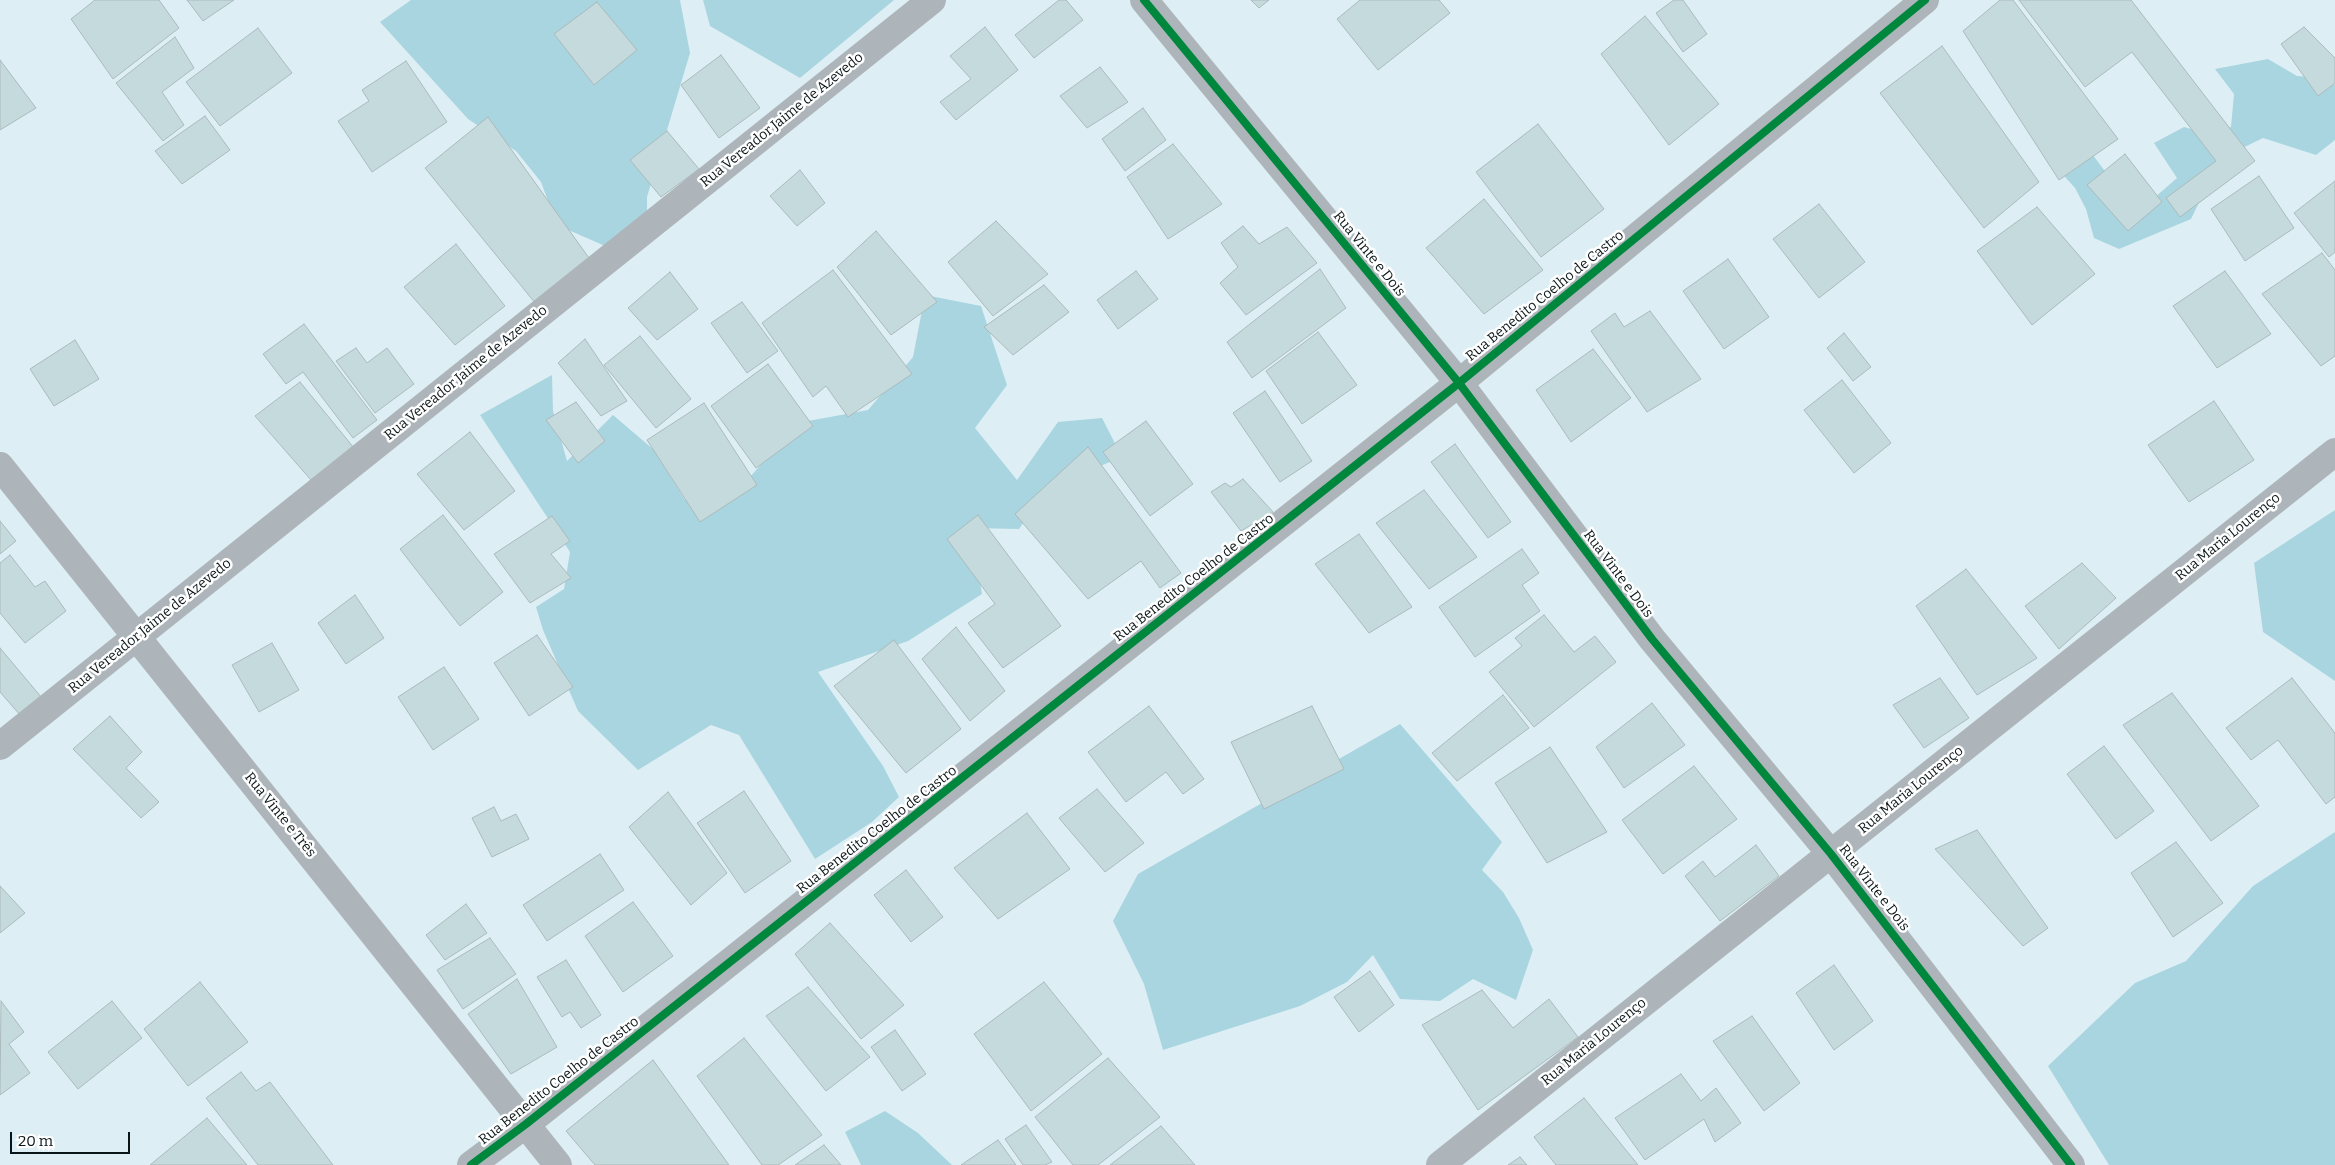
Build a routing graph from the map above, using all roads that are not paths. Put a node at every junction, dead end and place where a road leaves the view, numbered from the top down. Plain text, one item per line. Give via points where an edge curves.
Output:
1 (932, 0) edge
2 (1144, 0) edge
3 (1925, 0) edge
4 (1459, 383) junction
5 (2335, 452) edge
6 (0, 466) edge
7 (137, 636) junction
8 (0, 746) edge
9 (1832, 854) junction
10 (526, 1124) junction
11 (471, 1165) edge
12 (558, 1165) edge
13 (1440, 1165) edge
14 (2071, 1165) edge

1 - 7 street, Rua Vereador Jaime de Azevedo
2 - 4 street, Rua Vinte e Dois
3 - 4 street, Rua Benedito Coelho de Castro
4 - 9 street, Rua Vinte e Dois via 1652,639
4 - 10 street, Rua Benedito Coelho de Castro
5 - 9 street, Rua Maria Lourenço
6 - 7 street, Rua Vinte e Três
7 - 8 street, Rua Vereador Jaime de Azevedo
7 - 10 street, Rua Vinte e Três
9 - 13 street, Rua Maria Lourenço
9 - 14 street, Rua Vinte e Dois
10 - 11 street, Rua Benedito Coelho de Castro
10 - 12 street, Rua Vinte e Três

